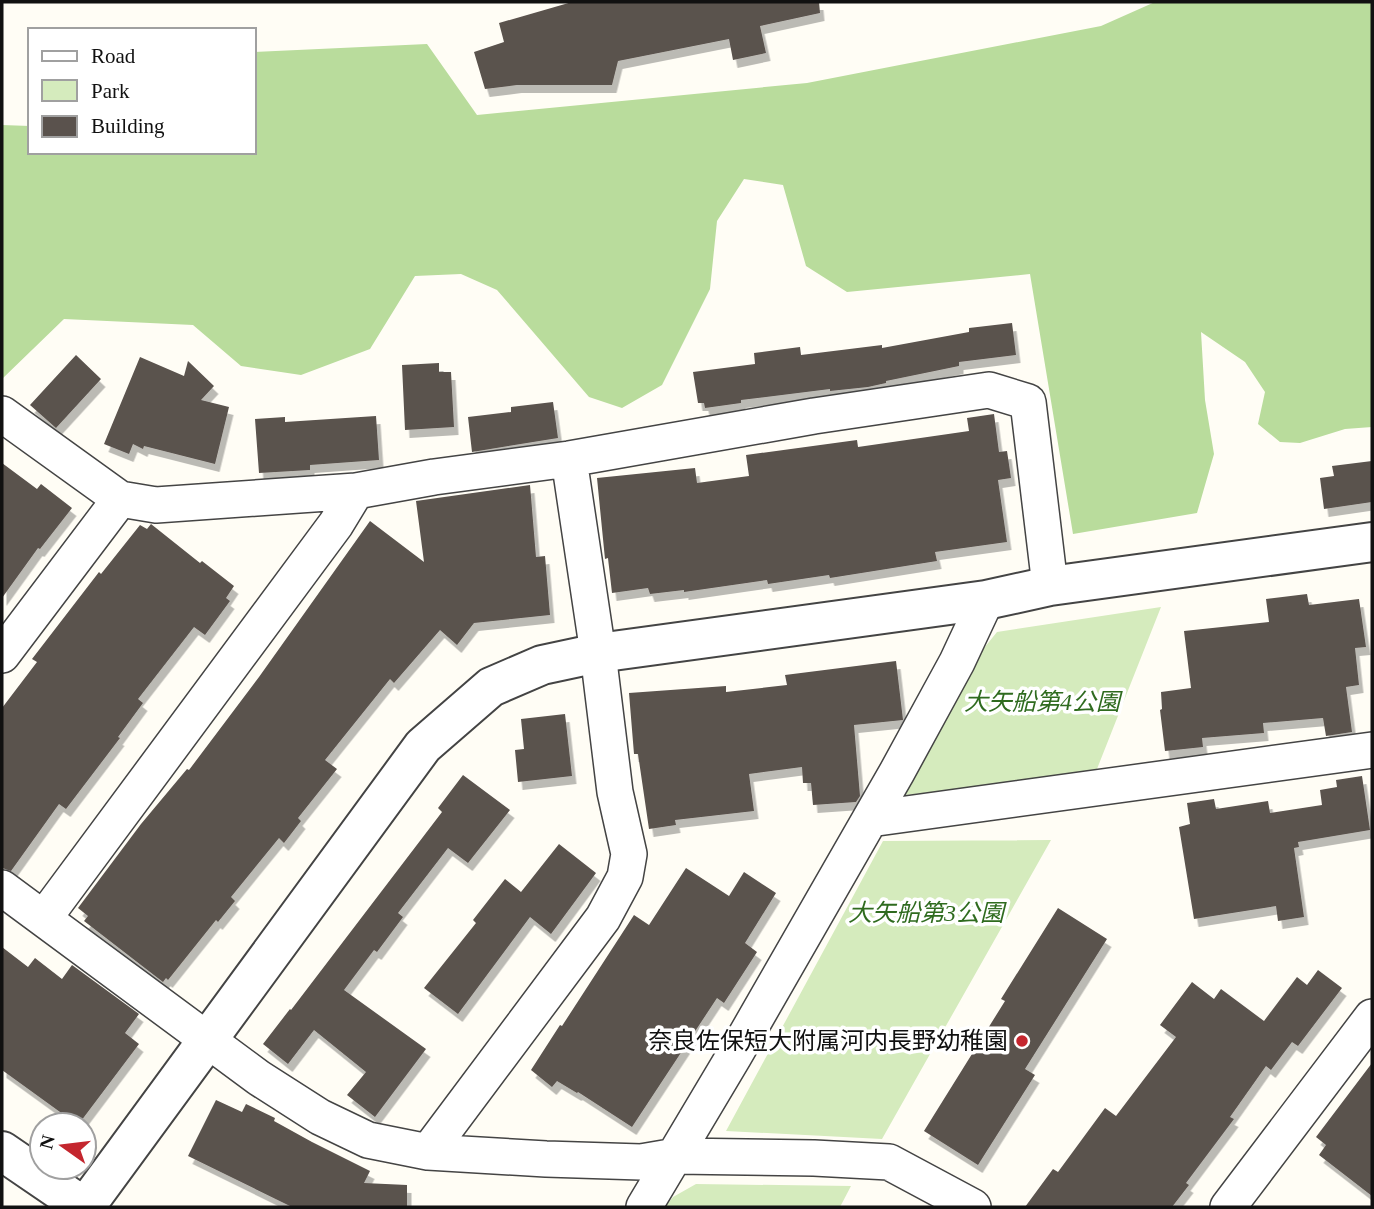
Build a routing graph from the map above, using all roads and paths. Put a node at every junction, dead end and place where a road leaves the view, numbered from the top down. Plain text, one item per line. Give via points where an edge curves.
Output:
1 (2, 414) edge
2 (569, 459) junction
3 (356, 491) junction
4 (120, 499) junction
5 (1372, 542) edge
6 (1050, 586) junction
7 (986, 600) junction
8 (3, 653) edge
9 (598, 653) junction
10 (1372, 750) edge
11 (870, 819) junction
12 (2, 888) edge
13 (44, 918) junction
14 (1372, 1017) edge
15 (208, 1039) junction
16 (2, 1151) edge
17 (428, 1152) junction
18 (676, 1156) junction
19 (84, 1207) edge
20 (644, 1207) edge
21 (973, 1207) edge
22 (1228, 1207) edge

1 - 4 street
2 - 3 street
2 - 6 street via 989,390 1028,402
2 - 9 street
3 - 4 street via 156,505
3 - 13 street
4 - 8 street
5 - 6 street
6 - 7 street
7 - 9 street
7 - 11 street
9 - 15 street via 542,665 491,687 423,746
9 - 17 street via 615,792 629,854 625,877 603,918
10 - 11 street
11 - 18 street
12 - 13 street
13 - 15 street
14 - 22 street
15 - 17 street via 320,1117 368,1140
15 - 19 street
16 - 19 street
17 - 18 street via 641,1161
18 - 20 street
18 - 21 street via 888,1162

